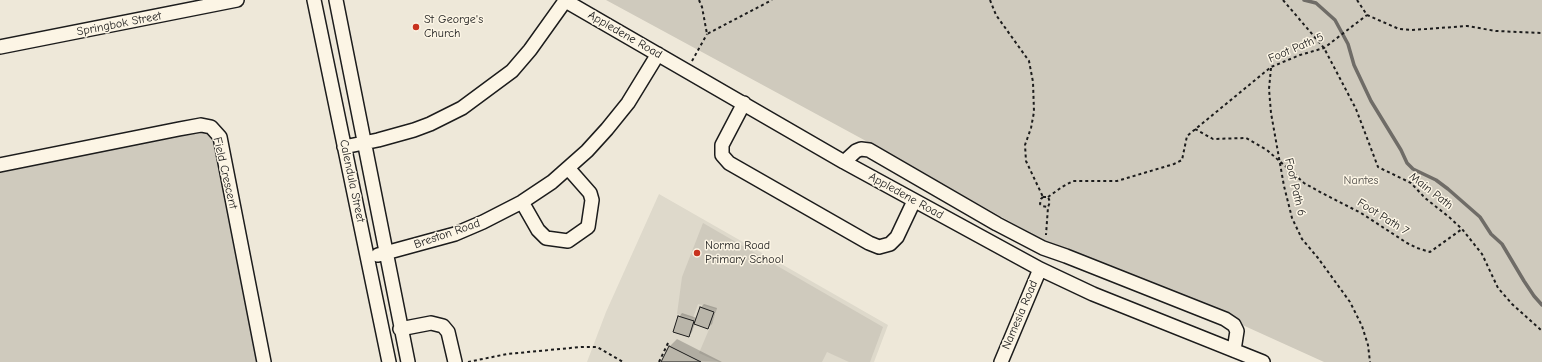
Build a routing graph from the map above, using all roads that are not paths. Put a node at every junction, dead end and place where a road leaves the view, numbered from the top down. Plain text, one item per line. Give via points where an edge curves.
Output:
1 (237, 0) edge
2 (314, 0) edge
3 (336, 0) edge
4 (564, 0) edge
5 (0, 47) edge
6 (658, 54) junction
7 (744, 103) junction
8 (365, 143) junction
9 (344, 147) junction
10 (844, 162) junction
11 (0, 165) edge
12 (568, 168) junction
13 (914, 201) junction
14 (522, 202) junction
15 (1044, 244) junction
16 (385, 254) junction
17 (368, 257) junction
18 (1037, 267) junction
19 (400, 329) junction
20 (1234, 350) junction
21 (264, 362) edge
22 (389, 362) edge
23 (408, 362) edge
24 (455, 362) edge
25 (1001, 362) edge
26 (1263, 362) edge

1 - 5 street, Springbok Street
2 - 9 street, Calendula Street
3 - 8 street, Calendula Street
4 - 6 street, Appledene Road
4 - 8 street via 530,50 512,71 488,90 462,108 430,124
6 - 7 street, Appledene Road
6 - 12 street, Breston Road via 628,103
7 - 10 street, Appledene Road
7 - 13 street via 722,144 722,154 728,163 869,243 879,246 890,244 897,237
8 - 9 street
8 - 16 street, Calendula Street
9 - 17 street, Calendula Street
10 - 13 street, Appledene Road
10 - 15 street via 856,151 869,150 997,224
11 - 21 street, Field Crescent via 179,128 201,125 211,128 220,137
12 - 14 street, Breston Road
12 - 14 street via 590,193 592,200 588,227 568,241 546,238 538,230
13 - 18 street, Appledene Road
14 - 16 street, Breston Road via 454,234
15 - 18 street, Namesia Road
15 - 20 street via 1066,256 1226,319 1237,331
16 - 17 street, Breston Road
16 - 19 street, Calendula Street
17 - 22 street, Calendula Street
18 - 20 street, Appledene Road via 1093,294
18 - 25 street, Namesia Road
19 - 23 street, Calendula Street
19 - 24 street via 432,323 443,326 448,332
20 - 26 street, Appledene Road

